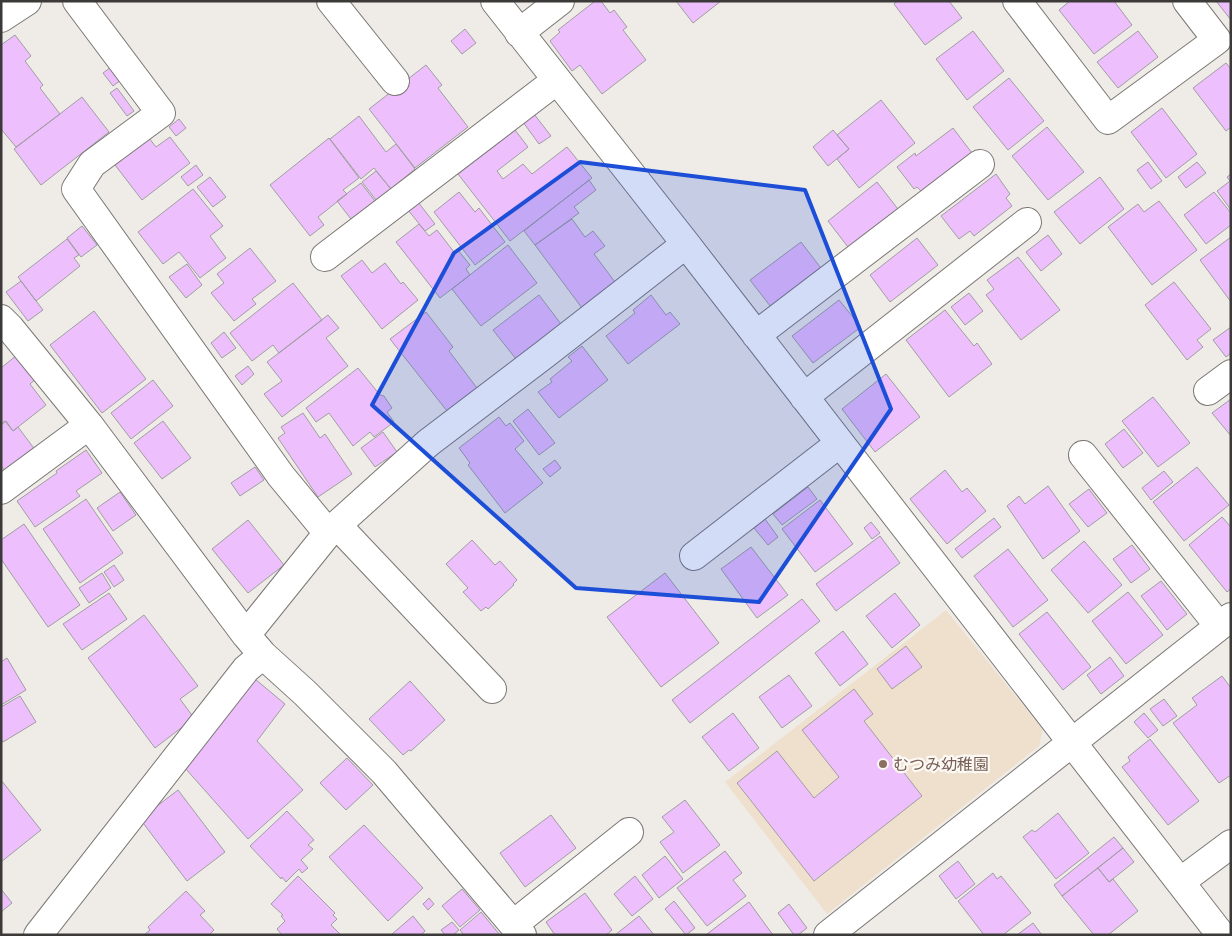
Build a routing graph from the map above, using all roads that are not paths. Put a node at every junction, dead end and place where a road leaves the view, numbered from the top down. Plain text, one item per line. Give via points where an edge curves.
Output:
1 (27, 1) edge
2 (77, 1) edge
3 (331, 1) edge
4 (495, 1) edge
5 (560, 1) edge
6 (1017, 1) edge
7 (1187, 1) edge
8 (1, 18) edge
9 (519, 33) junction
10 (557, 80) junction
11 (394, 81) dead end
12 (980, 164) dead end
13 (1027, 222) dead end
14 (686, 244) junction
15 (325, 257) dead end
16 (1, 318) edge
17 (756, 335) junction
18 (1231, 374) edge
19 (1208, 392) dead end
20 (804, 397) junction
21 (89, 425) junction
22 (840, 443) junction
23 (1083, 455) dead end
24 (1, 490) edge
25 (332, 529) junction
26 (694, 556) dead end
27 (1225, 622) edge
28 (246, 635) junction
29 (263, 655) junction
30 (492, 689) dead end
31 (1071, 742) junction
32 (629, 832) dead end
33 (1231, 844) edge
34 (1180, 882) junction
35 (518, 929) edge
36 (38, 935) edge
37 (828, 935) edge
38 (1221, 935) edge

1 - 8 street
2 - 25 street via 162,113 92,164 76,189 281,476
3 - 11 street
4 - 9 street
5 - 9 street
6 - 7 street via 1108,120 1217,40
9 - 10 street
10 - 14 street
10 - 15 street
12 - 17 street
13 - 20 street
14 - 17 street
14 - 25 street via 428,443
16 - 21 street
17 - 20 street
18 - 19 street
20 - 22 street
21 - 24 street
21 - 28 street
22 - 26 street
22 - 31 street
23 - 27 street
25 - 28 street
25 - 30 street
27 - 31 street
28 - 29 street
29 - 35 street via 384,772
29 - 36 street via 246,669
31 - 34 street
31 - 37 street
32 - 35 street
33 - 34 street
34 - 38 street

